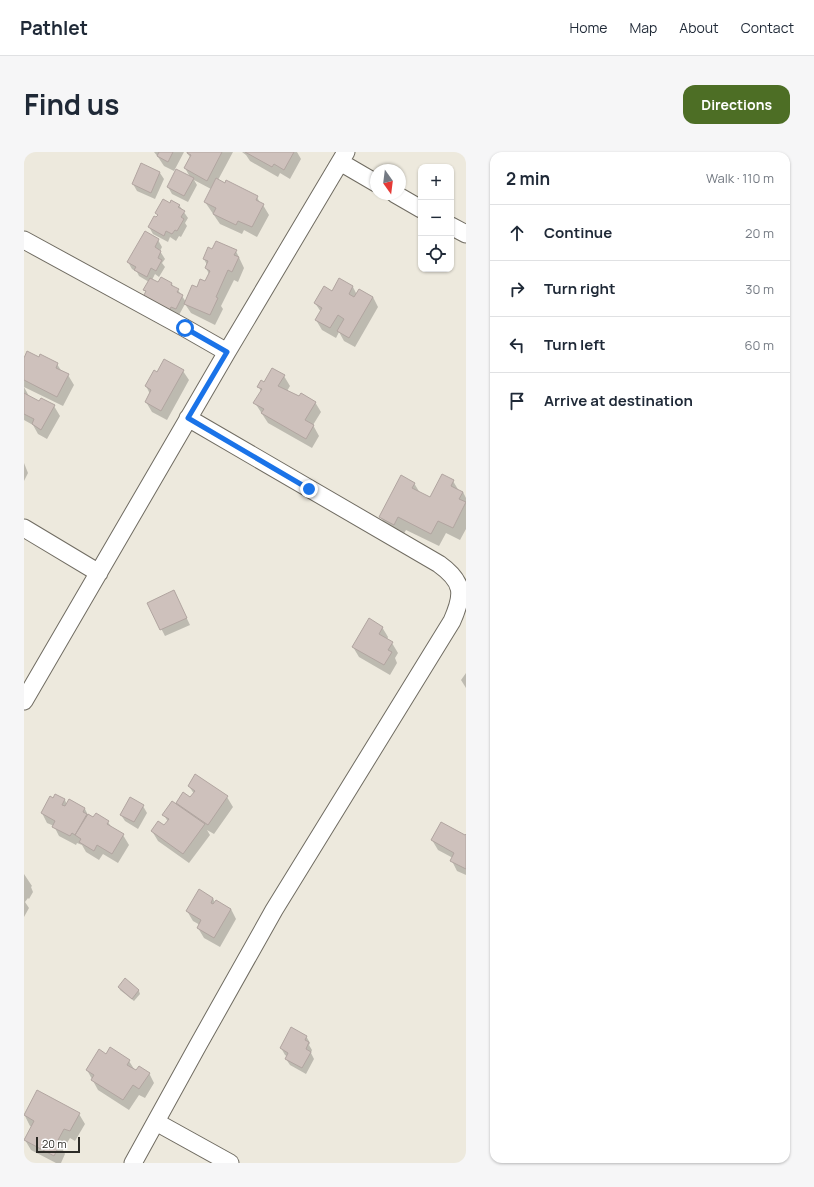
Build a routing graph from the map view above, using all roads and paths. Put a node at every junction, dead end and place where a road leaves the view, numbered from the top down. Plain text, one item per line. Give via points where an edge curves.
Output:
1 (343, 157) edge
2 (370, 178) edge
3 (406, 200) edge
4 (418, 207) edge
5 (454, 228) edge
6 (466, 234) edge
7 (24, 240) edge
8 (227, 352) junction
9 (188, 418) junction
10 (24, 528) edge
11 (99, 573) junction
12 (24, 701) edge
13 (156, 1122) junction
14 (133, 1163) edge
15 (230, 1163) edge

1 - 2 street
1 - 8 street
3 - 4 street
5 - 6 street
7 - 8 street
8 - 9 street
9 - 11 street
9 - 13 street via 439,564 450,572 460,592 459,604 452,621 274,910
10 - 11 street
11 - 12 street
13 - 14 street
13 - 15 street

